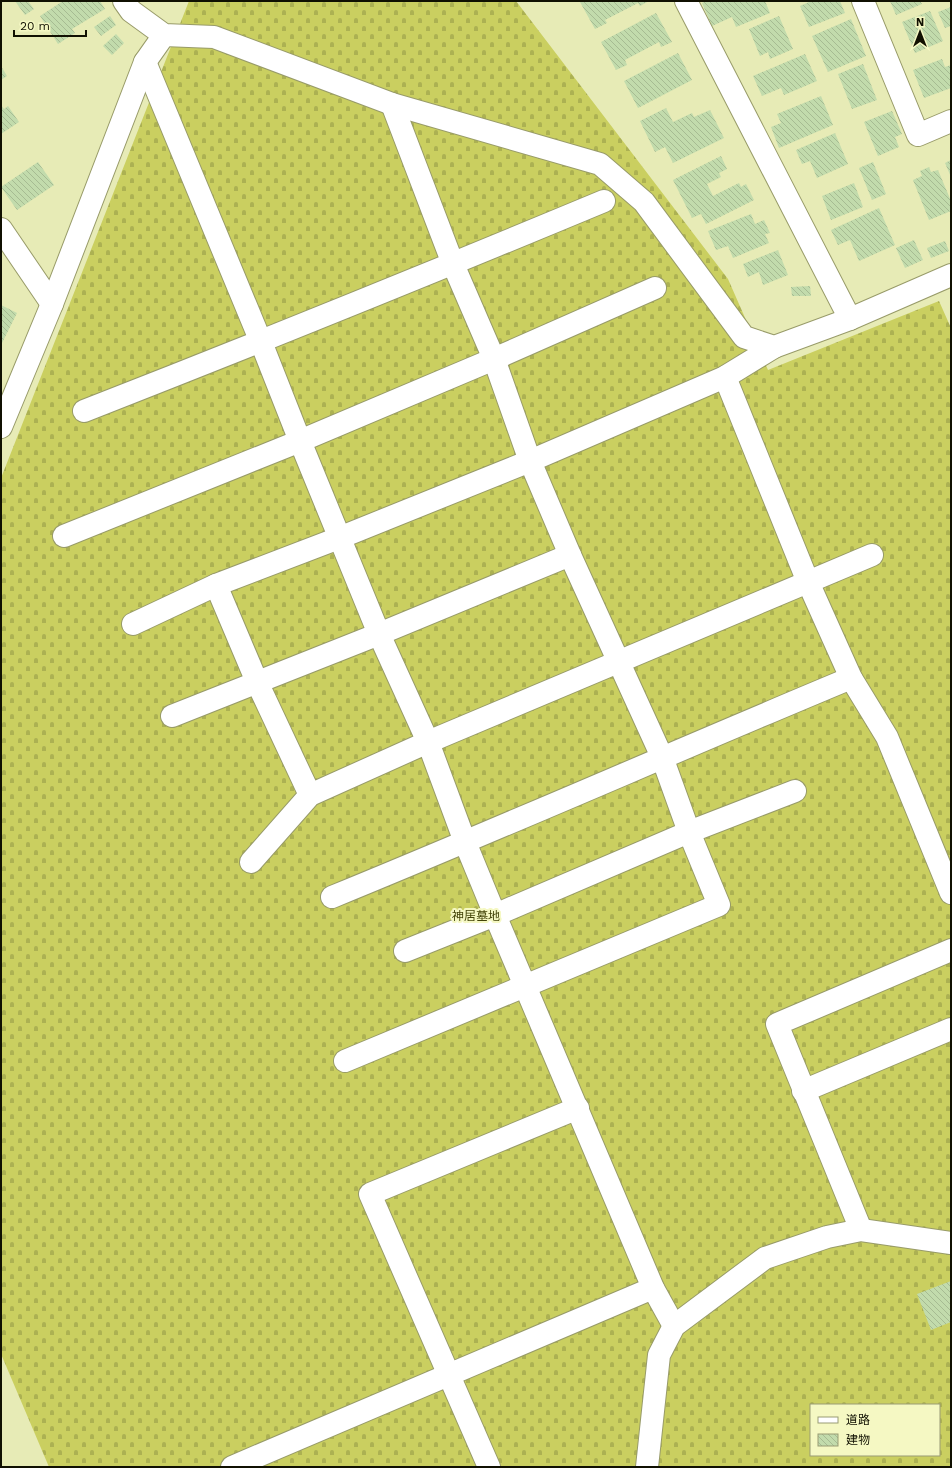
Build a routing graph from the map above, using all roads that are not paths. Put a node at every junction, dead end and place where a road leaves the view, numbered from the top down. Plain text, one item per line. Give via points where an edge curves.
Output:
1 (124, 1) edge
2 (686, 1) edge
3 (863, 1) edge
4 (164, 36) junction
5 (145, 62) junction
6 (392, 104) junction
7 (951, 121) edge
8 (604, 201) dead end
9 (1, 229) edge
10 (453, 264) junction
11 (951, 275) edge
12 (655, 288) dead end
13 (52, 304) junction
14 (850, 319) junction
15 (261, 342) junction
16 (774, 347) junction
17 (494, 359) junction
18 (725, 376) junction
19 (84, 411) dead end
20 (1, 427) edge
21 (300, 441) junction
22 (530, 461) junction
23 (64, 536) dead end
24 (339, 538) junction
25 (570, 555) junction
26 (872, 555) dead end
27 (808, 582) junction
28 (216, 585) junction
29 (133, 624) dead end
30 (379, 634) junction
31 (618, 662) junction
32 (851, 678) junction
33 (257, 682) junction
34 (172, 716) dead end
35 (428, 742) junction
36 (662, 757) junction
37 (794, 791) dead end
38 (310, 795) junction
39 (690, 832) junction
40 (465, 842) junction
41 (251, 862) dead end
42 (951, 893) edge
43 (332, 896) dead end
44 (495, 915) junction
45 (951, 950) edge
46 (405, 951) dead end
47 (526, 986) junction
48 (951, 1029) edge
49 (345, 1061) dead end
50 (804, 1091) junction
51 (578, 1108) junction
52 (861, 1230) junction
53 (951, 1243) edge
54 (653, 1288) junction
55 (674, 1326) junction
56 (450, 1375) junction
57 (232, 1467) edge
58 (489, 1467) edge
59 (646, 1467) edge

1 - 4 street via 131,12
2 - 14 street
3 - 7 street via 918,135
4 - 5 street
4 - 6 street via 214,38
5 - 13 street
5 - 15 street
6 - 10 street
6 - 16 street via 600,164 644,202 744,337
8 - 10 street
9 - 13 street
10 - 15 street
10 - 17 street
11 - 14 street
12 - 17 street
13 - 20 street
14 - 16 street
15 - 19 street
15 - 21 street
16 - 18 street
17 - 21 street
17 - 22 street
18 - 22 street
18 - 27 street
21 - 23 street
21 - 24 street
22 - 24 street
22 - 25 street
24 - 28 street
24 - 30 street
25 - 30 street
25 - 31 street
26 - 27 street
27 - 31 street
27 - 32 street
28 - 29 street
28 - 33 street
30 - 33 street
30 - 35 street
31 - 35 street
31 - 36 street
32 - 36 street
32 - 42 street via 887,737
33 - 34 street
33 - 38 street
35 - 38 street
35 - 40 street
36 - 39 street
36 - 40 street
37 - 39 street
38 - 41 street
39 - 44 street
39 - 47 street via 719,905
40 - 43 street
40 - 44 street
44 - 46 street
44 - 47 street
45 - 50 street via 776,1024
47 - 49 street
47 - 51 street
48 - 50 street
50 - 52 street
51 - 54 street
51 - 56 street via 370,1194
52 - 53 street
52 - 55 street via 827,1237 765,1258
54 - 55 street
54 - 56 street
55 - 59 street via 659,1355
56 - 57 street
56 - 58 street

